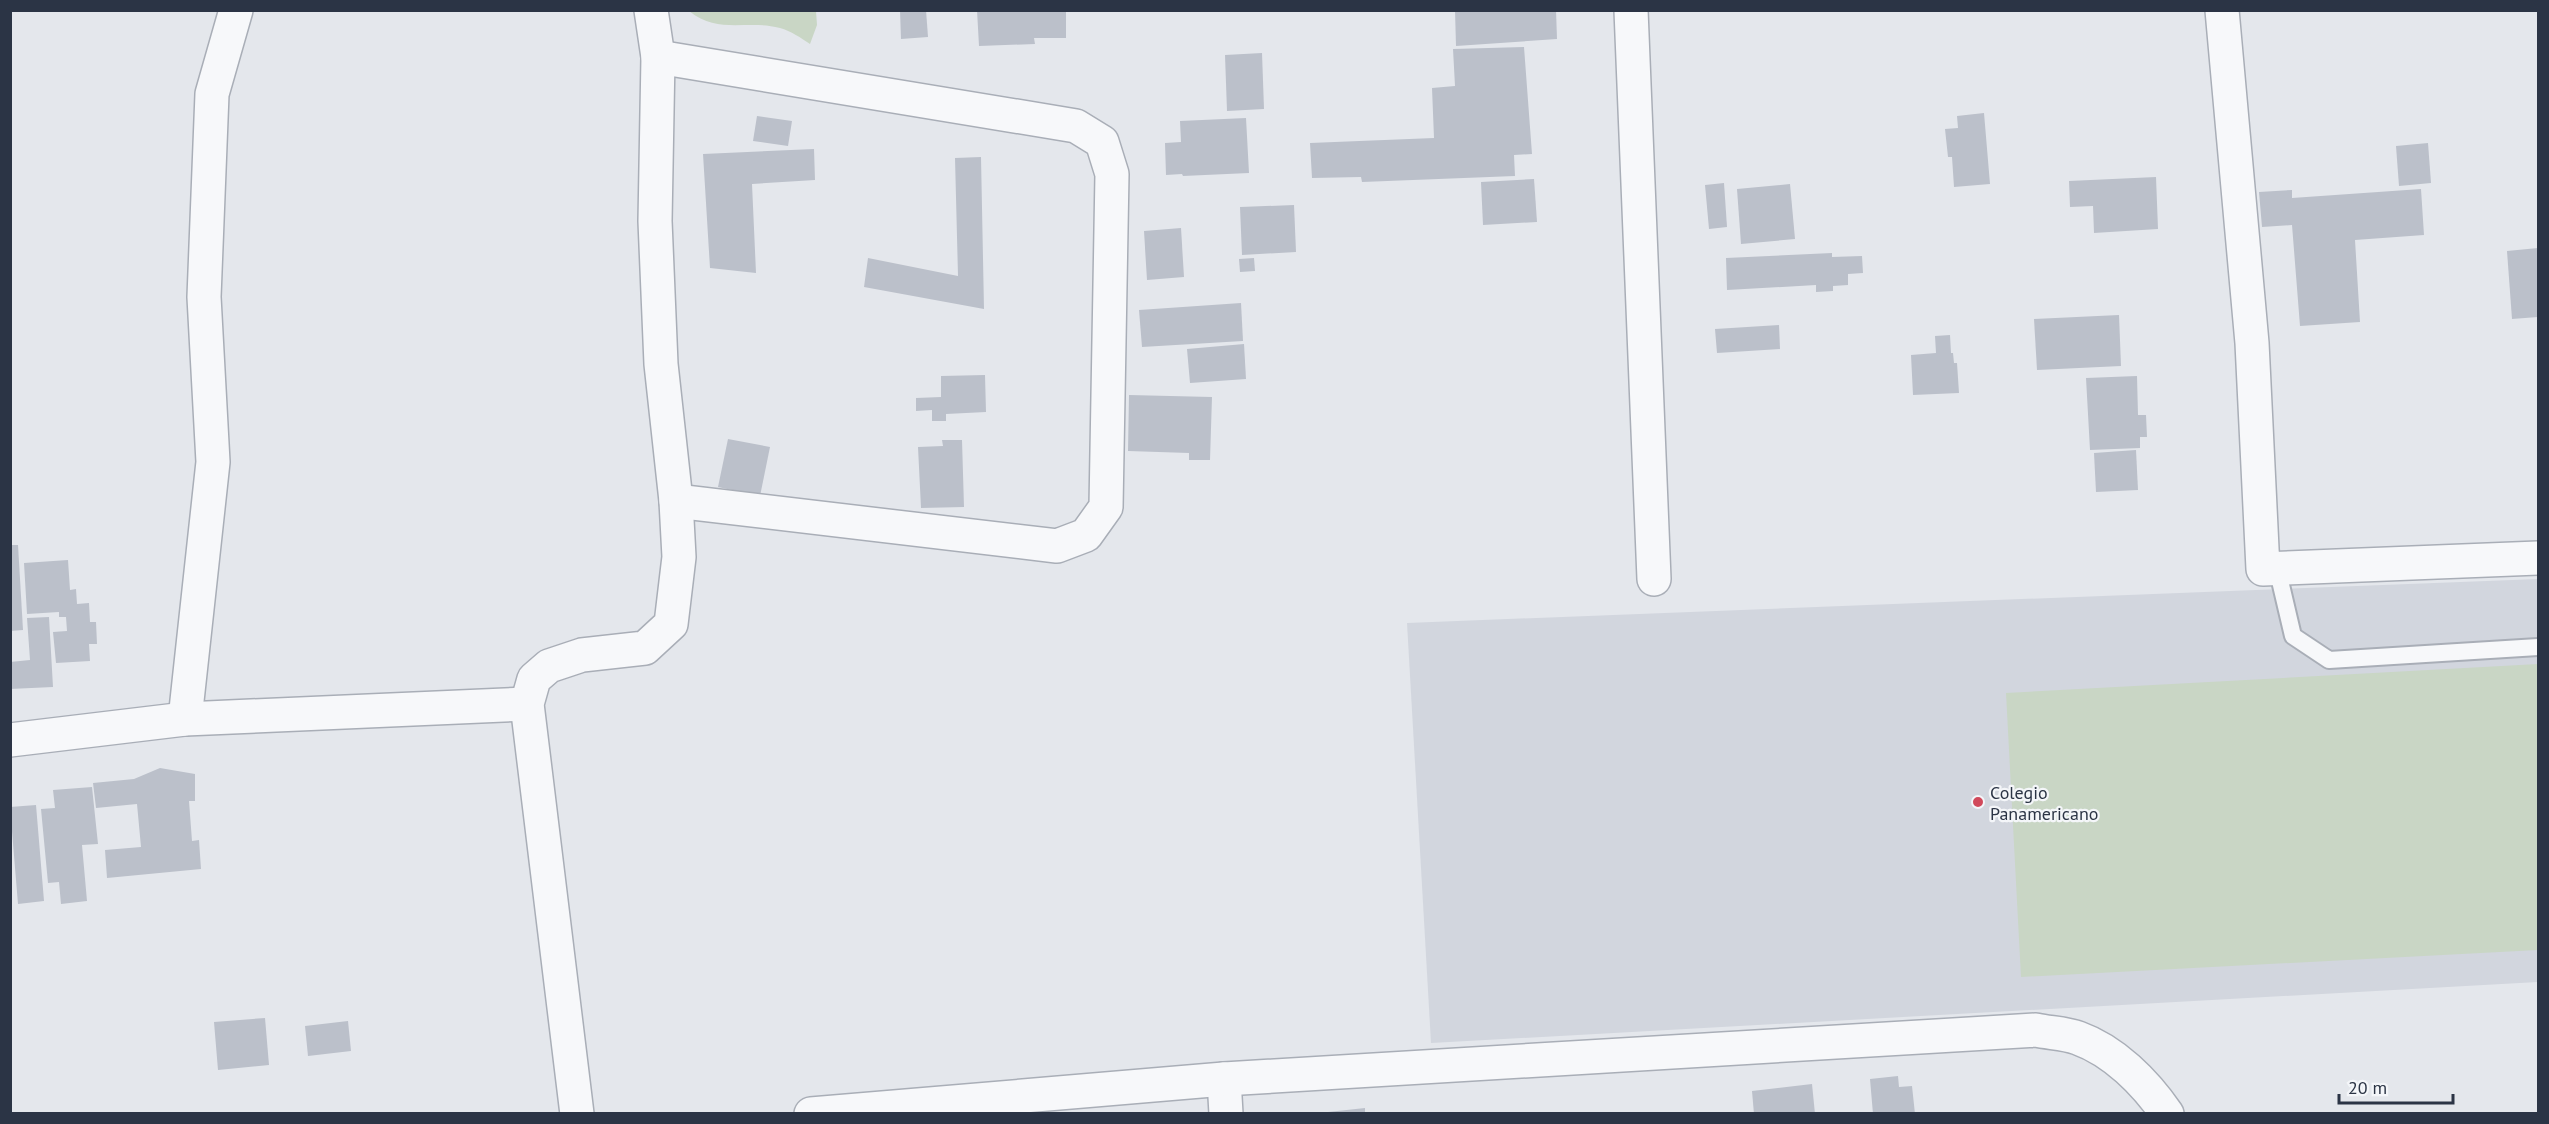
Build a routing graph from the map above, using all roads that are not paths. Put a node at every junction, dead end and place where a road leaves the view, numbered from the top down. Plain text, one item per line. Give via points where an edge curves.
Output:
1 (236, 10) edge
2 (651, 10) edge
3 (1631, 10) edge
4 (2223, 10) edge
5 (658, 57) junction
6 (676, 501) junction
7 (2538, 558) edge
8 (2277, 568) junction
9 (1654, 579) dead end
10 (2538, 647) edge
11 (527, 704) junction
12 (185, 719) junction
13 (10, 740) edge
14 (1224, 1079) junction
15 (577, 1113) edge
16 (811, 1113) edge
17 (1226, 1113) edge
18 (2167, 1113) edge

1 - 12 street via 212,94 204,297 213,462
2 - 5 street
3 - 9 street
4 - 8 street via 2252,343 2263,569
5 - 6 street via 655,221 661,364
5 - 6 street via 1076,126 1102,142 1112,174 1106,507 1086,535 1057,546
6 - 11 street via 679,557 671,624 645,648 582,655 549,666 534,679
7 - 8 street
8 - 10 lane via 2293,636 2329,660
11 - 12 street
11 - 15 street
12 - 13 street
14 - 16 street
14 - 17 street
14 - 18 street via 2036,1030 2077,1038 2112,1056 2140,1080

